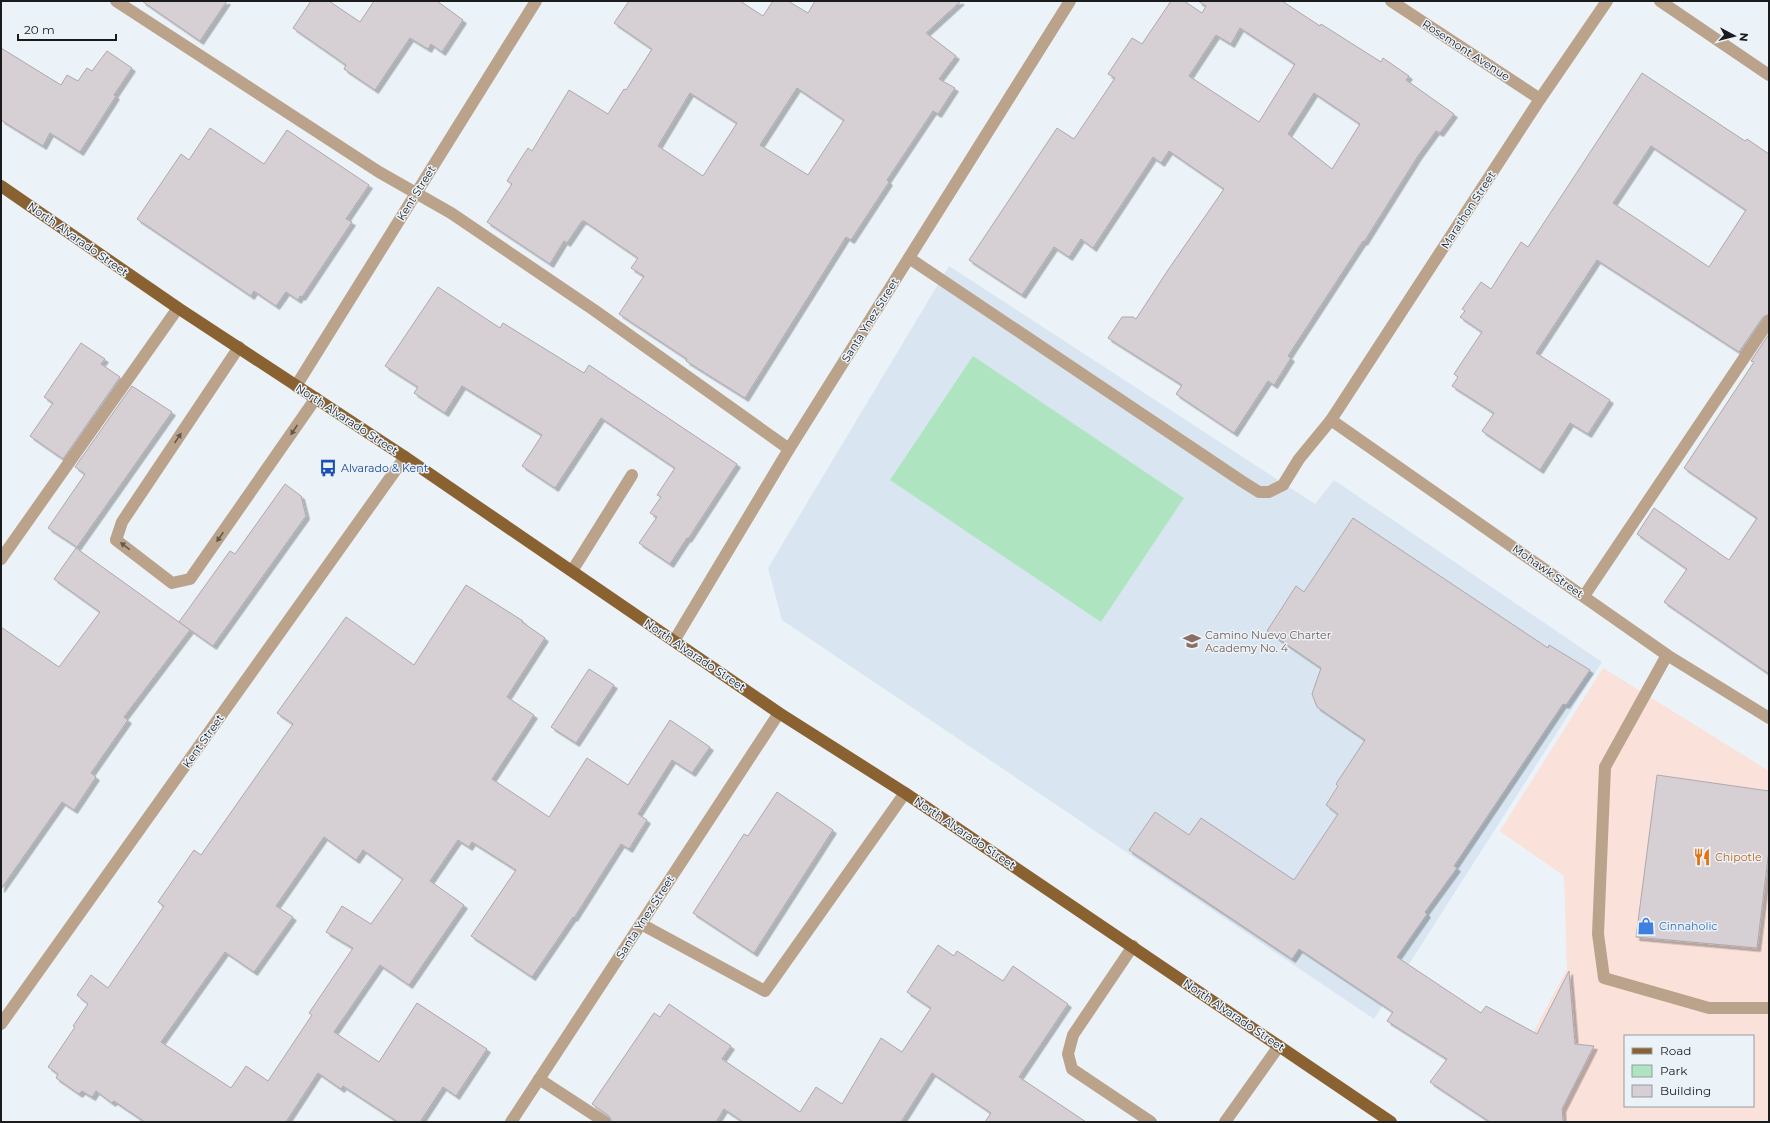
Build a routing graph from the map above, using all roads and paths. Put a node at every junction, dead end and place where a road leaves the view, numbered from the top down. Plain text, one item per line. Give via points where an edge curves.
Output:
1 (116, 1) edge
2 (536, 1) edge
3 (1070, 1) edge
4 (1391, 1) edge
5 (1607, 1) edge
6 (1660, 1) edge
7 (1769, 75) edge
8 (1540, 99) junction
9 (1, 186) edge
10 (416, 193) junction
11 (909, 258) junction
12 (178, 308) junction
13 (1769, 321) edge
14 (239, 347) junction
15 (296, 386) junction
16 (316, 398) junction
17 (1331, 420) junction
18 (789, 449) junction
19 (405, 457) junction
20 (632, 474) dead end
21 (1, 559) edge
22 (572, 571) junction
23 (1584, 596) junction
24 (674, 641) junction
25 (1667, 655) junction
26 (779, 712) junction
27 (1769, 718) edge
28 (905, 793) junction
29 (641, 924) junction
30 (1133, 946) junction
31 (1769, 1008) edge
32 (1, 1024) edge
33 (1279, 1046) junction
34 (539, 1079) junction
35 (511, 1122) edge
36 (606, 1122) edge
37 (1151, 1122) edge
38 (1225, 1122) edge
39 (1391, 1122) edge

1 - 10 street via 379,172
2 - 10 street, Kent Street
3 - 11 street, Santa Ynez Street
4 - 8 street, Rosemont Avenue
5 - 8 street, Marathon Street
6 - 7 street
8 - 17 street, Marathon Street
9 - 12 main road, North Alvarado Street
10 - 15 street, Kent Street
10 - 18 street via 451,213 594,310
11 - 17 street, Marathon Street via 1259,492 1269,492 1283,485 1299,459
11 - 18 street, Santa Ynez Street
12 - 14 main road, North Alvarado Street
12 - 21 street
13 - 23 street
14 - 15 main road, North Alvarado Street
16 -> 14 street via 190,579 172,583 116,540 122,522
15 - 16 main road, North Alvarado Street
16 - 19 main road, North Alvarado Street
17 - 23 street, Mohawk Street
18 - 24 street, Santa Ynez Street
19 - 22 main road, North Alvarado Street
19 - 32 street, Kent Street
20 - 22 street
22 - 24 main road, North Alvarado Street
23 - 25 street, Mohawk Street
24 - 26 main road, North Alvarado Street
25 - 27 street, Mohawk Street
25 - 31 street via 1605,767 1598,934 1604,978 1709,1008
26 - 28 main road, North Alvarado Street
26 - 29 street, Santa Ynez Street
28 - 29 street via 765,992
28 - 30 main road, North Alvarado Street
29 - 34 street, Santa Ynez Street
30 - 33 main road, North Alvarado Street
30 - 37 street via 1073,1035 1068,1054 1072,1069
33 - 38 street
33 - 39 main road, North Alvarado Street
34 - 35 street, Santa Ynez Street
34 - 36 street

